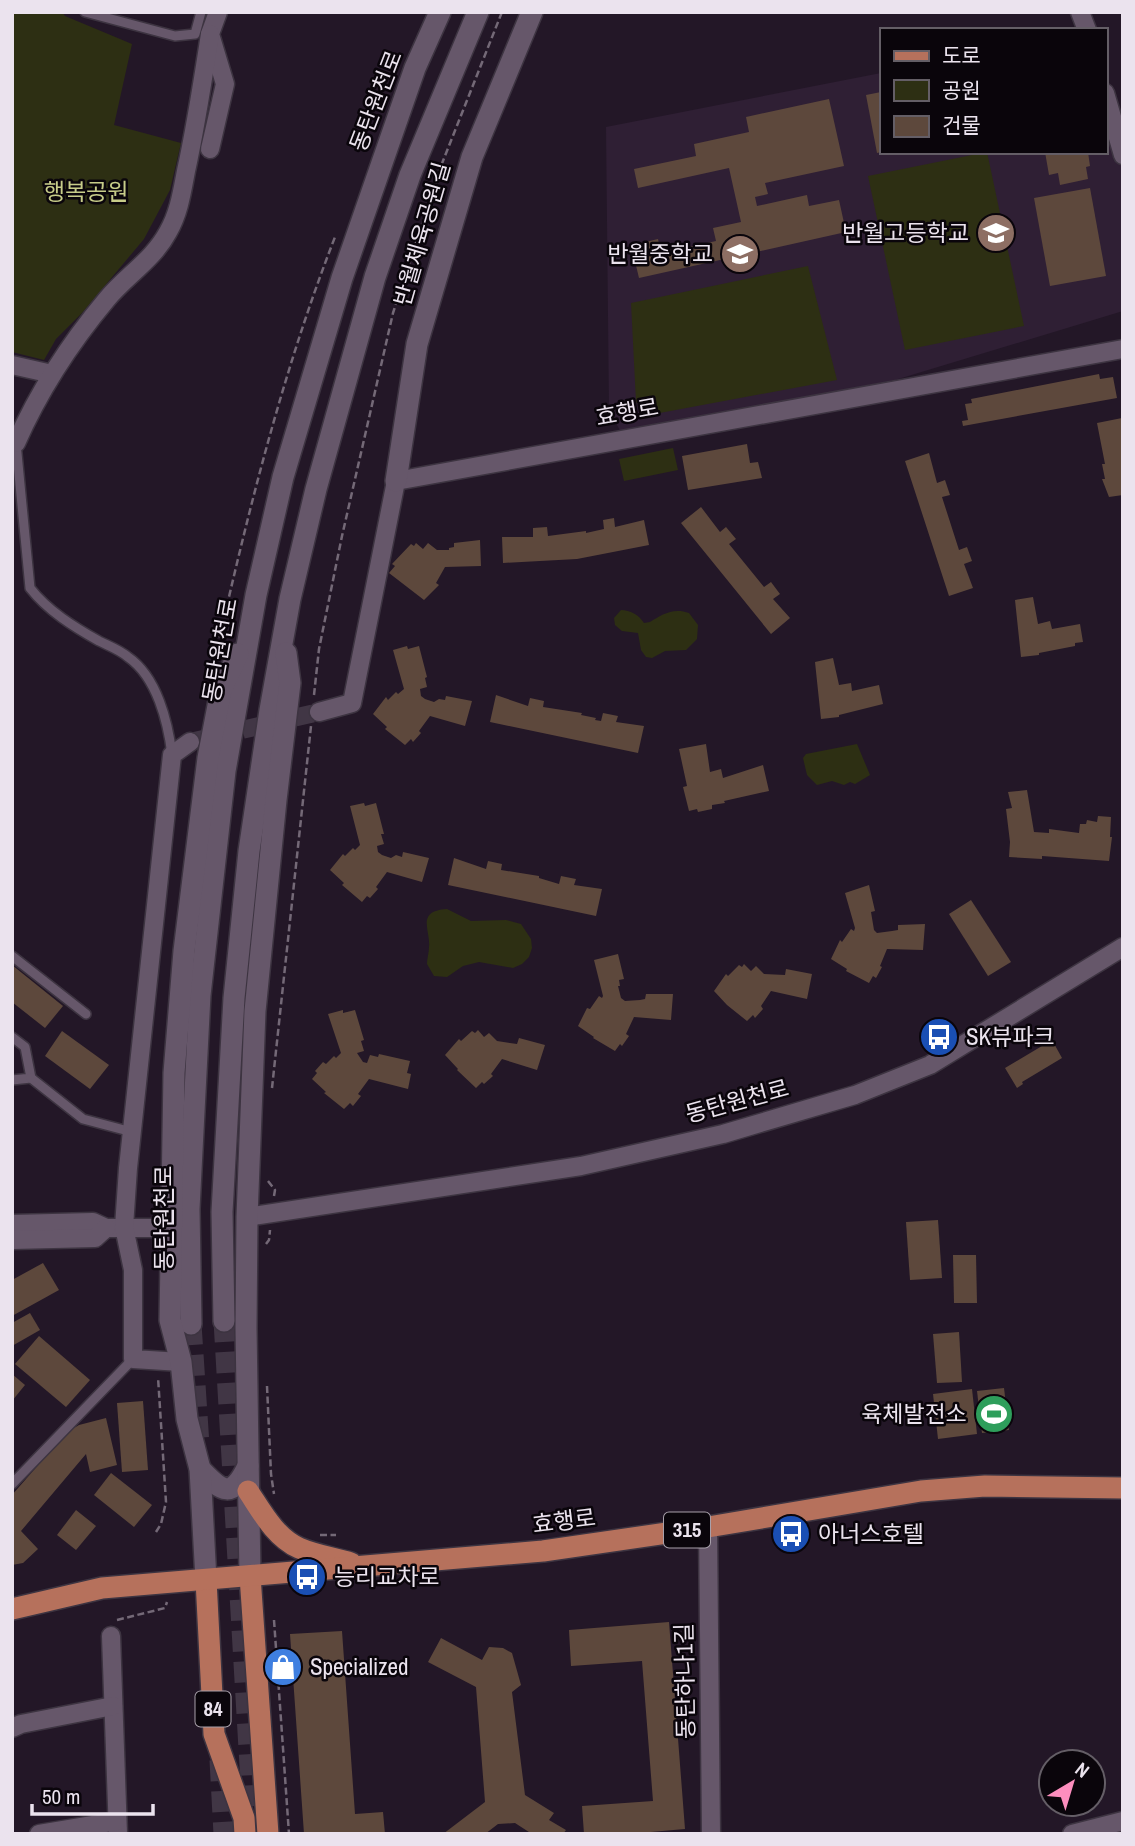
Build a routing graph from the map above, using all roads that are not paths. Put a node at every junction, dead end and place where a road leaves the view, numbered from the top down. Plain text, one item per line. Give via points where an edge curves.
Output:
1 (85, 12) edge
2 (201, 12) edge
3 (218, 12) edge
4 (440, 12) edge
5 (478, 12) edge
6 (532, 12) edge
7 (210, 34) junction
8 (1107, 100) edge
9 (210, 149) dead end
10 (1123, 155) edge
11 (1123, 349) edge
12 (12, 365) edge
13 (52, 374) junction
14 (14, 442) edge
15 (396, 481) junction
16 (250, 630) junction
17 (283, 634) junction
18 (315, 711) tunnel mouth
19 (190, 742) tunnel mouth
20 (172, 755) junction
21 (1123, 947) edge
22 (12, 956) edge
23 (86, 1014) dead end
24 (12, 1038) edge
25 (31, 1077) junction
26 (12, 1080) edge
27 (133, 1132) junction
28 (247, 1217) junction
29 (12, 1224) edge
30 (115, 1228) junction
31 (170, 1228) junction
32 (12, 1240) edge
33 (224, 1321) tunnel mouth
34 (191, 1324) tunnel mouth
35 (132, 1359) junction
36 (181, 1362) junction
37 (248, 1466) junction
38 (201, 1469) junction
39 (12, 1485) edge
40 (1123, 1488) edge
41 (248, 1491) junction
42 (708, 1527) junction
43 (363, 1566) junction
44 (250, 1576) junction
45 (206, 1580) junction
46 (12, 1609) edge
47 (111, 1636) road end
48 (113, 1706) junction
49 (12, 1728) edge
50 (1123, 1821) edge
51 (118, 1827) edge
52 (39, 1834) edge
53 (245, 1834) edge
54 (268, 1834) edge
55 (711, 1834) edge
56 (1072, 1834) edge

1 - 2 lane via 175,36 195,34
3 - 7 street
4 - 16 main road, 동탄원천로 via 376,174 313,369 283,477
5 - 17 main road via 410,175 375,277 316,489
6 - 15 main road, 반월체육공원길 via 472,157 417,344
7 - 9 street via 225,84
7 - 13 street via 176,216 151,258 109,296
8 - 10 street
11 - 15 street, 효행로
12 - 13 street
13 - 14 street
14 - 20 lane via 30,589 44,606 129,657 143,671 169,729
15 - 18 street via 352,703
16 - 31 main road via 221,690 198,826 174,1073
16 - 34 main road, 동탄원천로 via 225,771 200,995 188,1209
17 - 28 main road via 290,683 255,1011
17 - 33 main road via 251,838 234,999 222,1212
19 - 20 street
20 - 27 street
21 - 28 street, 동탄원천로 via 930,1065 855,1095 723,1134 581,1166
22 - 23 lane
24 - 25 lane via 25,1047
25 - 26 lane
25 - 27 lane via 83,1119
27 - 30 street
28 - 37 main road
29 - 30 street via 93,1222
30 - 31 street
30 - 32 street via 95,1238
30 - 35 street via 133,1270
31 - 36 main road via 170,1320
35 - 36 street
35 - 39 lane
36 - 38 main road via 187,1419
37 - 38 main road via 239,1484 230,1489 221,1488
37 - 41 main road
38 - 45 main road
40 - 42 main road, 효행로 / 315 via 985,1486 921,1491
41 - 43 main road via 285,1539
41 - 44 main road
42 - 43 main road, 효행로 / 315 via 544,1551
42 - 55 street, 동탄하나1길
43 - 44 main road, 효행로 / 315
44 - 45 main road, 효행로
44 - 54 main road, 84
45 - 46 main road, 효행로 via 102,1588
45 - 53 main road, 84 via 215,1734 244,1818
47 - 48 street
48 - 49 street
48 - 51 street
50 - 56 street
51 - 52 street

